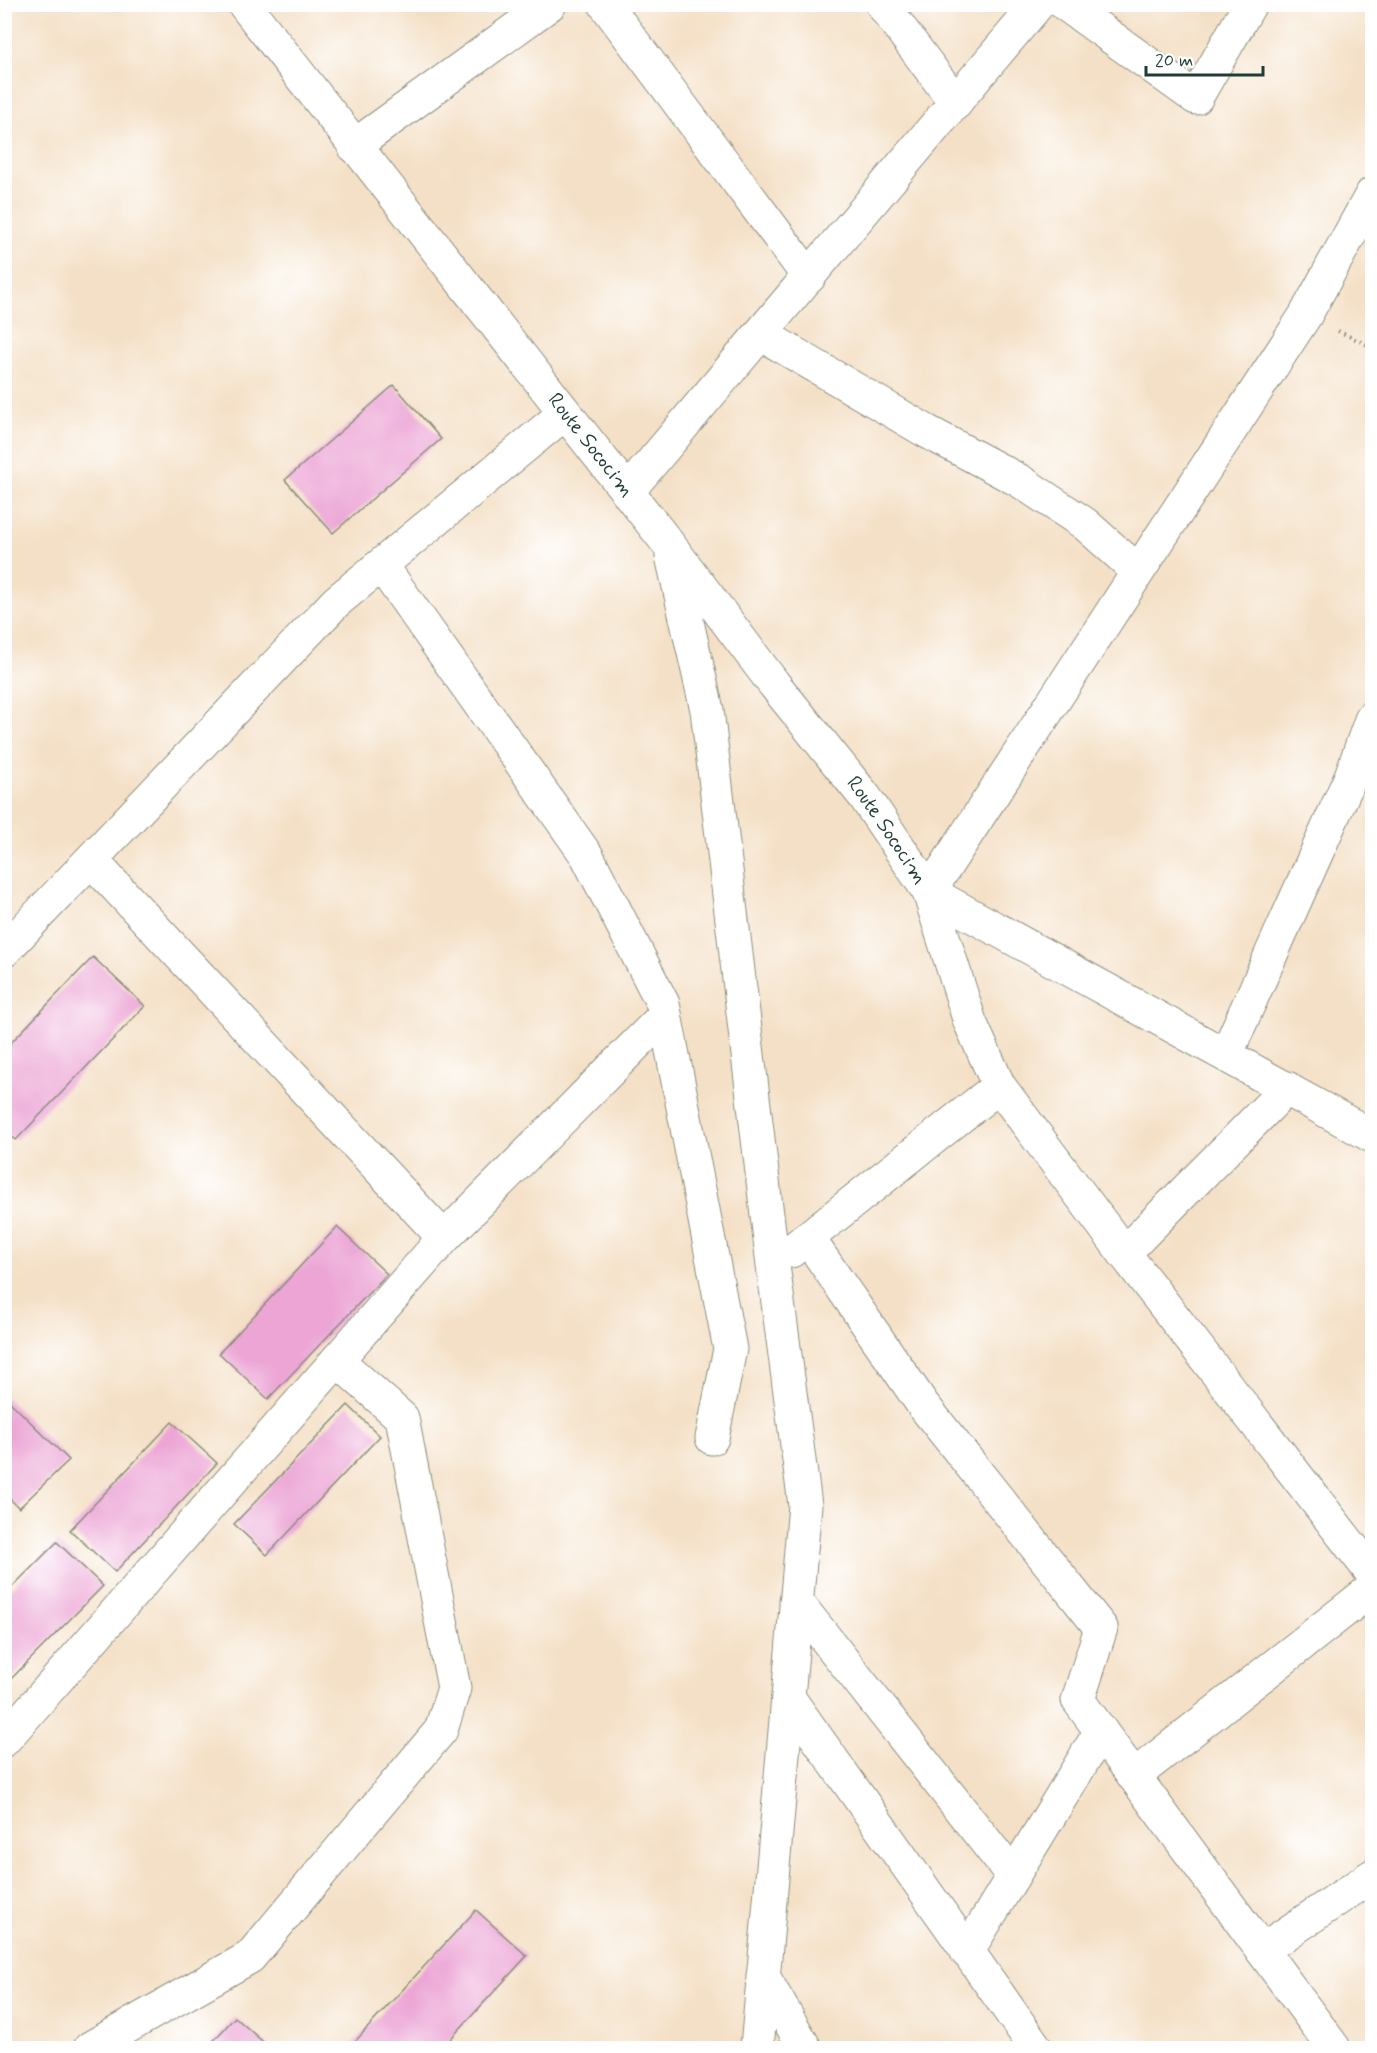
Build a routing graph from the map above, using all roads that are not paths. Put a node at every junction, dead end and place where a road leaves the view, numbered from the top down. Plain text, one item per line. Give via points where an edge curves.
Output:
1 (244, 4) edge
2 (550, 4) edge
3 (605, 4) edge
4 (882, 4) edge
5 (1038, 4) edge
6 (1065, 4) edge
7 (1250, 5) edge
8 (956, 103) junction
9 (354, 146) junction
10 (1372, 194) edge
11 (810, 277) junction
12 (761, 334) junction
13 (565, 413) junction
14 (627, 492) junction
15 (670, 546) junction
16 (382, 566) junction
17 (1138, 571) junction
18 (1372, 717) edge
19 (1362, 782) edge
20 (91, 860) junction
21 (929, 892) junction
22 (4, 951) edge
23 (665, 1015) junction
24 (1226, 1055) junction
25 (999, 1086) junction
26 (1287, 1088) junction
27 (1372, 1136) edge
28 (444, 1238) junction
29 (808, 1238) junction
30 (1124, 1253) junction
31 (773, 1265) junction
32 (337, 1360) junction
33 (712, 1438) dead end
34 (1372, 1573) edge
35 (1372, 1589) edge
36 (796, 1601) junction
37 (789, 1697) junction
38 (1101, 1731) junction
39 (4, 1740) edge
40 (1134, 1776) junction
41 (1013, 1876) junction
42 (1372, 1876) edge
43 (1262, 1950) junction
44 (967, 1952) junction
45 (764, 1976) junction
46 (90, 2049) edge
47 (757, 2049) edge
48 (805, 2049) edge
49 (1036, 2049) edge
50 (1334, 2049) edge

1 - 9 street, Route Sococim
2 - 9 street
3 - 11 street
4 - 8 street
5 - 8 street
6 - 7 street via 1196,98
8 - 11 street
9 - 13 street, Route Sococim
10 - 17 street via 1305,316
11 - 12 street
12 - 14 street
12 - 17 street via 1020,481 1085,524
13 - 14 street, Route Sococim
13 - 16 street
14 - 15 street, Route Sococim
15 - 21 street, Route Sococim via 865,797
15 - 31 street via 707,710
16 - 20 street via 336,602
16 - 23 street via 587,856 663,1004
17 - 21 street
18 - 19 street
19 - 24 street
20 - 22 street
20 - 28 street
21 - 24 street
21 - 25 street via 970,1022
23 - 28 street
23 - 33 street via 730,1350
24 - 26 street
25 - 29 street
25 - 30 street
26 - 27 street
26 - 30 street
28 - 32 street
29 - 31 street
29 - 38 street via 923,1405 1101,1628 1078,1700
30 - 34 street
31 - 36 street via 805,1505
32 - 39 street
32 - 46 street via 402,1418 453,1688 441,1730 250,1957
35 - 40 street
36 - 37 street
36 - 41 street
37 - 44 street
37 - 45 street
38 - 40 street
38 - 41 street
40 - 43 street
41 - 44 street
42 - 43 street
43 - 50 street
44 - 49 street
45 - 47 street
45 - 48 street

